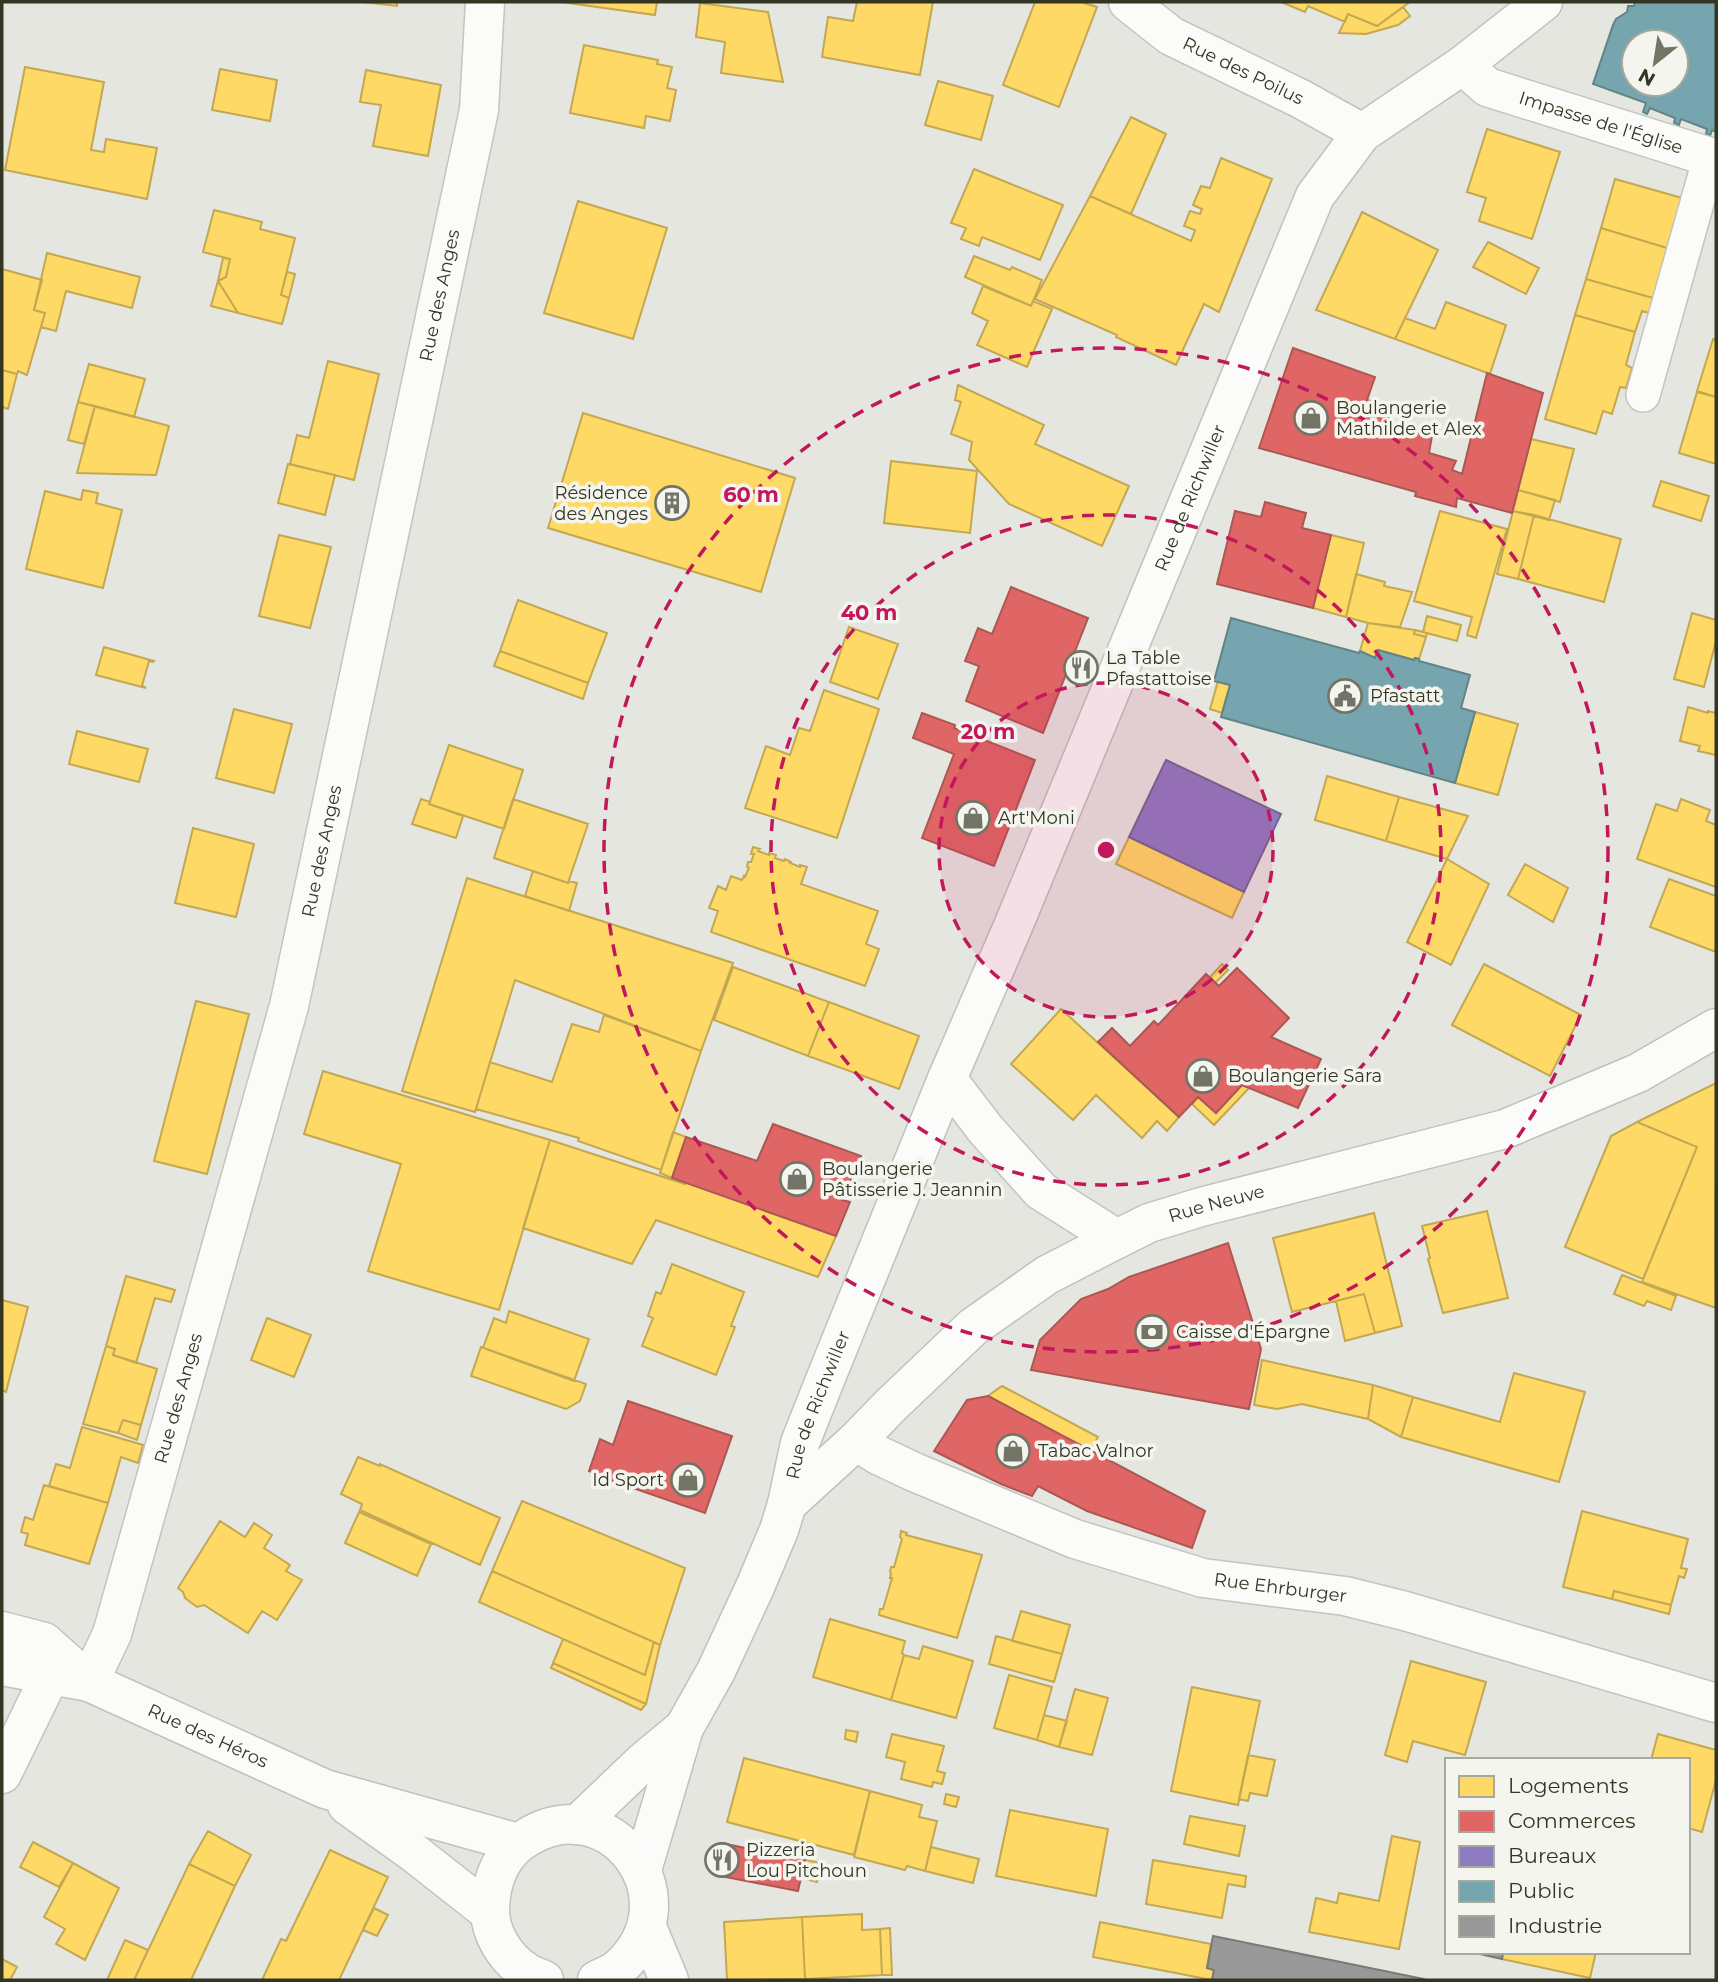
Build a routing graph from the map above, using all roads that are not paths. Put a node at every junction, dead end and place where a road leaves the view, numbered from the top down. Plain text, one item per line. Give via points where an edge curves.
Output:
1 (485, 2) edge
2 (1128, 2) edge
3 (1543, 2) edge
4 (1464, 65) junction
5 (1362, 132) junction
6 (1710, 157) joint
7 (1643, 395) dead end
8 (1716, 1028) edge
9 (947, 1079) junction
10 (1117, 1239) junction
11 (856, 1441) junction
12 (787, 1504) junction
13 (2, 1631) edge
14 (2, 1666) edge
15 (50, 1676) junction
16 (89, 1682) junction
17 (1716, 1703) edge
18 (684, 1728) junction
19 (2, 1774) edge
20 (325, 1789) junction
21 (577, 1825) junction
22 (518, 1843) junction
23 (642, 1870) junction
24 (489, 1912) junction
25 (647, 1927) junction
26 (503, 1967) edge
27 (544, 1980) edge
28 (597, 1980) edge
29 (669, 1980) edge

1 - 16 street, Rue des Anges via 479,110 289,1006 112,1634
2 - 5 street, Rue des Poilus via 1171,36
3 - 4 street, Rue de Richwiller
4 - 5 street, Rue de Richwiller
4 - 6 street, Impasse de l'Église via 1487,86
5 - 9 street, Rue de Richwiller via 1315,196
6 - 7 lane, Impasse de l'Église
8 - 10 street, Rue Neuve via 1638,1073 1505,1129 1201,1207 1149,1223
9 - 10 street via 1041,1191
9 - 12 street, Rue de Richwiller via 800,1443
10 - 11 street, Rue Neuve via 1047,1275 973,1327
11 - 12 street, Rue Neuve
11 - 17 street, Rue Ehrburger via 914,1472 1075,1539 1203,1578 1345,1596
12 - 18 street, Rue de Richwiller via 755,1587
13 - 16 street, Rue des Héros via 44,1642
14 - 15 street, Rue des Héros
15 - 16 street, Rue des Héros
15 - 19 street
16 - 20 street, Rue des Héros
18 - 21 street, Rue de Richwiller
18 - 23 street, Rue de Richwiller
20 - 22 street, Rue des Héros
20 - 24 street, Rue des Héros
21 - 22 street via 537,1831
21 - 23 street via 604,1832 626,1848
22 - 24 street via 502,1860 492,1885
23 - 25 street via 650,1908
24 - 26 street
25 - 28 street via 636,1950 618,1969
25 - 29 street
26 - 27 street

